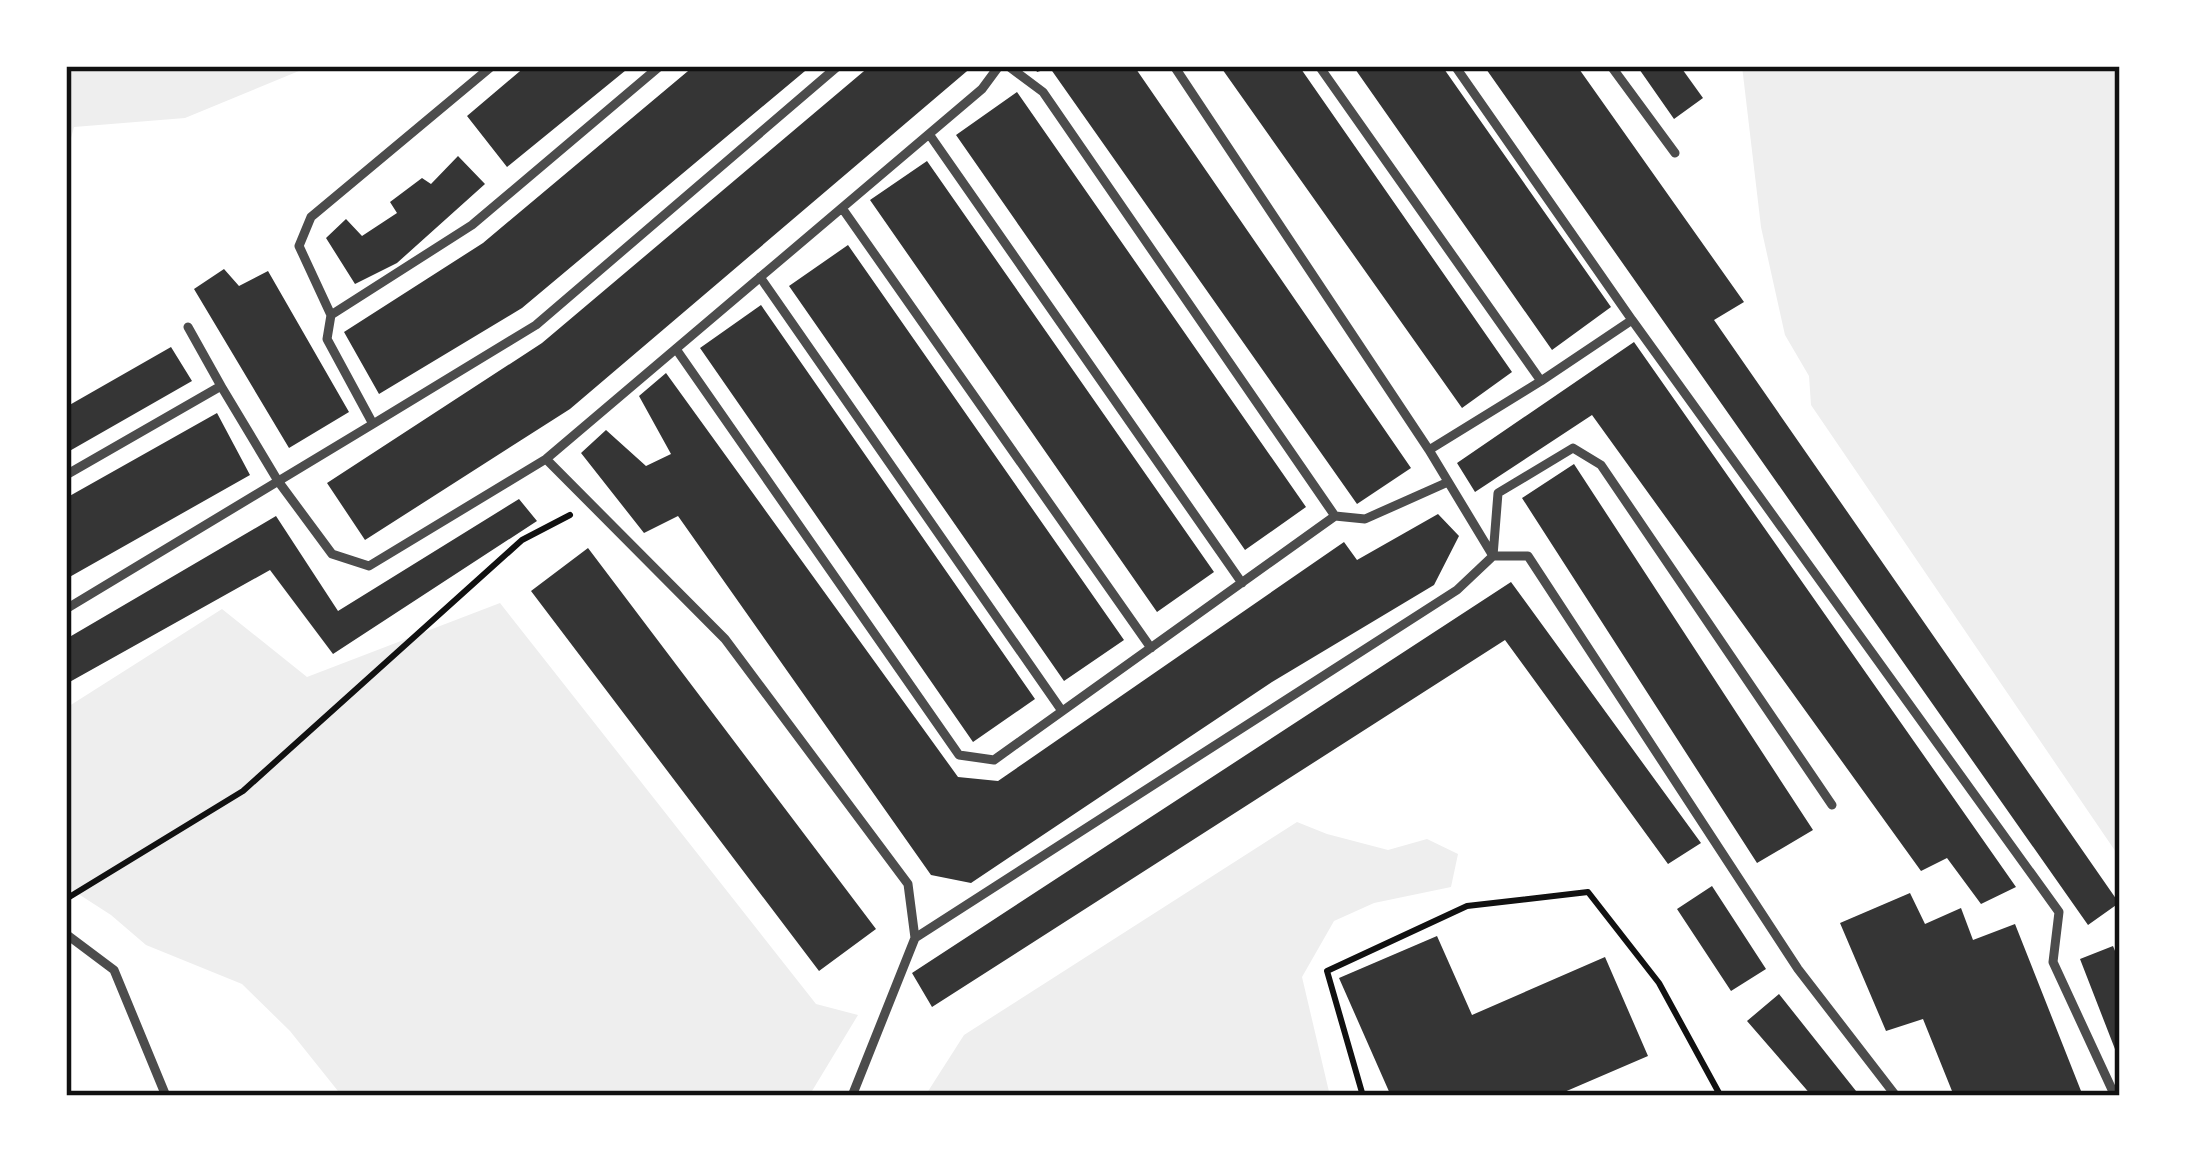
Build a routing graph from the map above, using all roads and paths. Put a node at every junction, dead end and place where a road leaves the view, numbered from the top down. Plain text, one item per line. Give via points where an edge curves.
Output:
1 (493, 66) edge
2 (660, 66) edge
3 (838, 66) edge
4 (1003, 66) edge
5 (1174, 66) edge
6 (1319, 66) edge
7 (1456, 66) edge
8 (1611, 66) edge
9 (929, 134) junction
10 (1675, 153) dead end
11 (842, 208) junction
12 (760, 278) junction
13 (331, 315) junction
14 (1632, 320) junction
15 (188, 327) dead end
16 (676, 349) junction
17 (1541, 381) junction
18 (221, 386) junction
19 (373, 424) junction
20 (1430, 450) junction
21 (546, 459) junction
22 (66, 475) edge
23 (278, 482) junction
24 (1448, 482) junction
25 (589, 505) junction
26 (1335, 516) junction
27 (1493, 556) junction
28 (1242, 583) junction
29 (66, 609) edge
30 (1151, 648) junction
31 (1062, 711) junction
32 (1832, 805) dead end
33 (66, 899) edge
34 (66, 934) edge
35 (915, 938) junction
36 (166, 1096) edge
37 (852, 1096) edge
38 (1363, 1096) edge
39 (1724, 1096) edge
40 (1896, 1096) edge
41 (2115, 1096) edge

1 - 13 lane via 311,217 299,246
2 - 13 lane via 472,225
3 - 19 lane via 536,325
4 - 9 lane
4 - 26 lane via 1043,92
5 - 20 lane
6 - 17 lane
7 - 14 lane
8 - 10 lane
9 - 11 lane
9 - 28 lane
11 - 12 lane
11 - 30 lane
12 - 16 lane
12 - 31 lane
13 - 19 lane via 327,339
14 - 17 lane
14 - 41 lane via 2059,912 2053,962
15 - 18 lane
16 - 21 lane
16 - 31 lane via 959,754 994,760
17 - 20 lane
18 - 22 lane
18 - 23 lane
19 - 23 lane
20 - 24 lane
21 - 23 lane via 369,566 332,554
21 - 25 lane
23 - 29 lane
24 - 26 lane via 1365,519
24 - 27 lane
25 - 33 path via 522,541 243,791
25 - 35 lane via 725,639 908,884
26 - 28 lane
27 - 32 lane via 1498,493 1573,448 1601,465
27 - 35 lane via 1457,590
27 - 40 lane via 1528,556 1798,969
28 - 30 lane
30 - 31 lane
34 - 36 lane via 114,970
35 - 37 lane
38 - 39 path via 1327,971 1467,906 1588,892 1659,983

